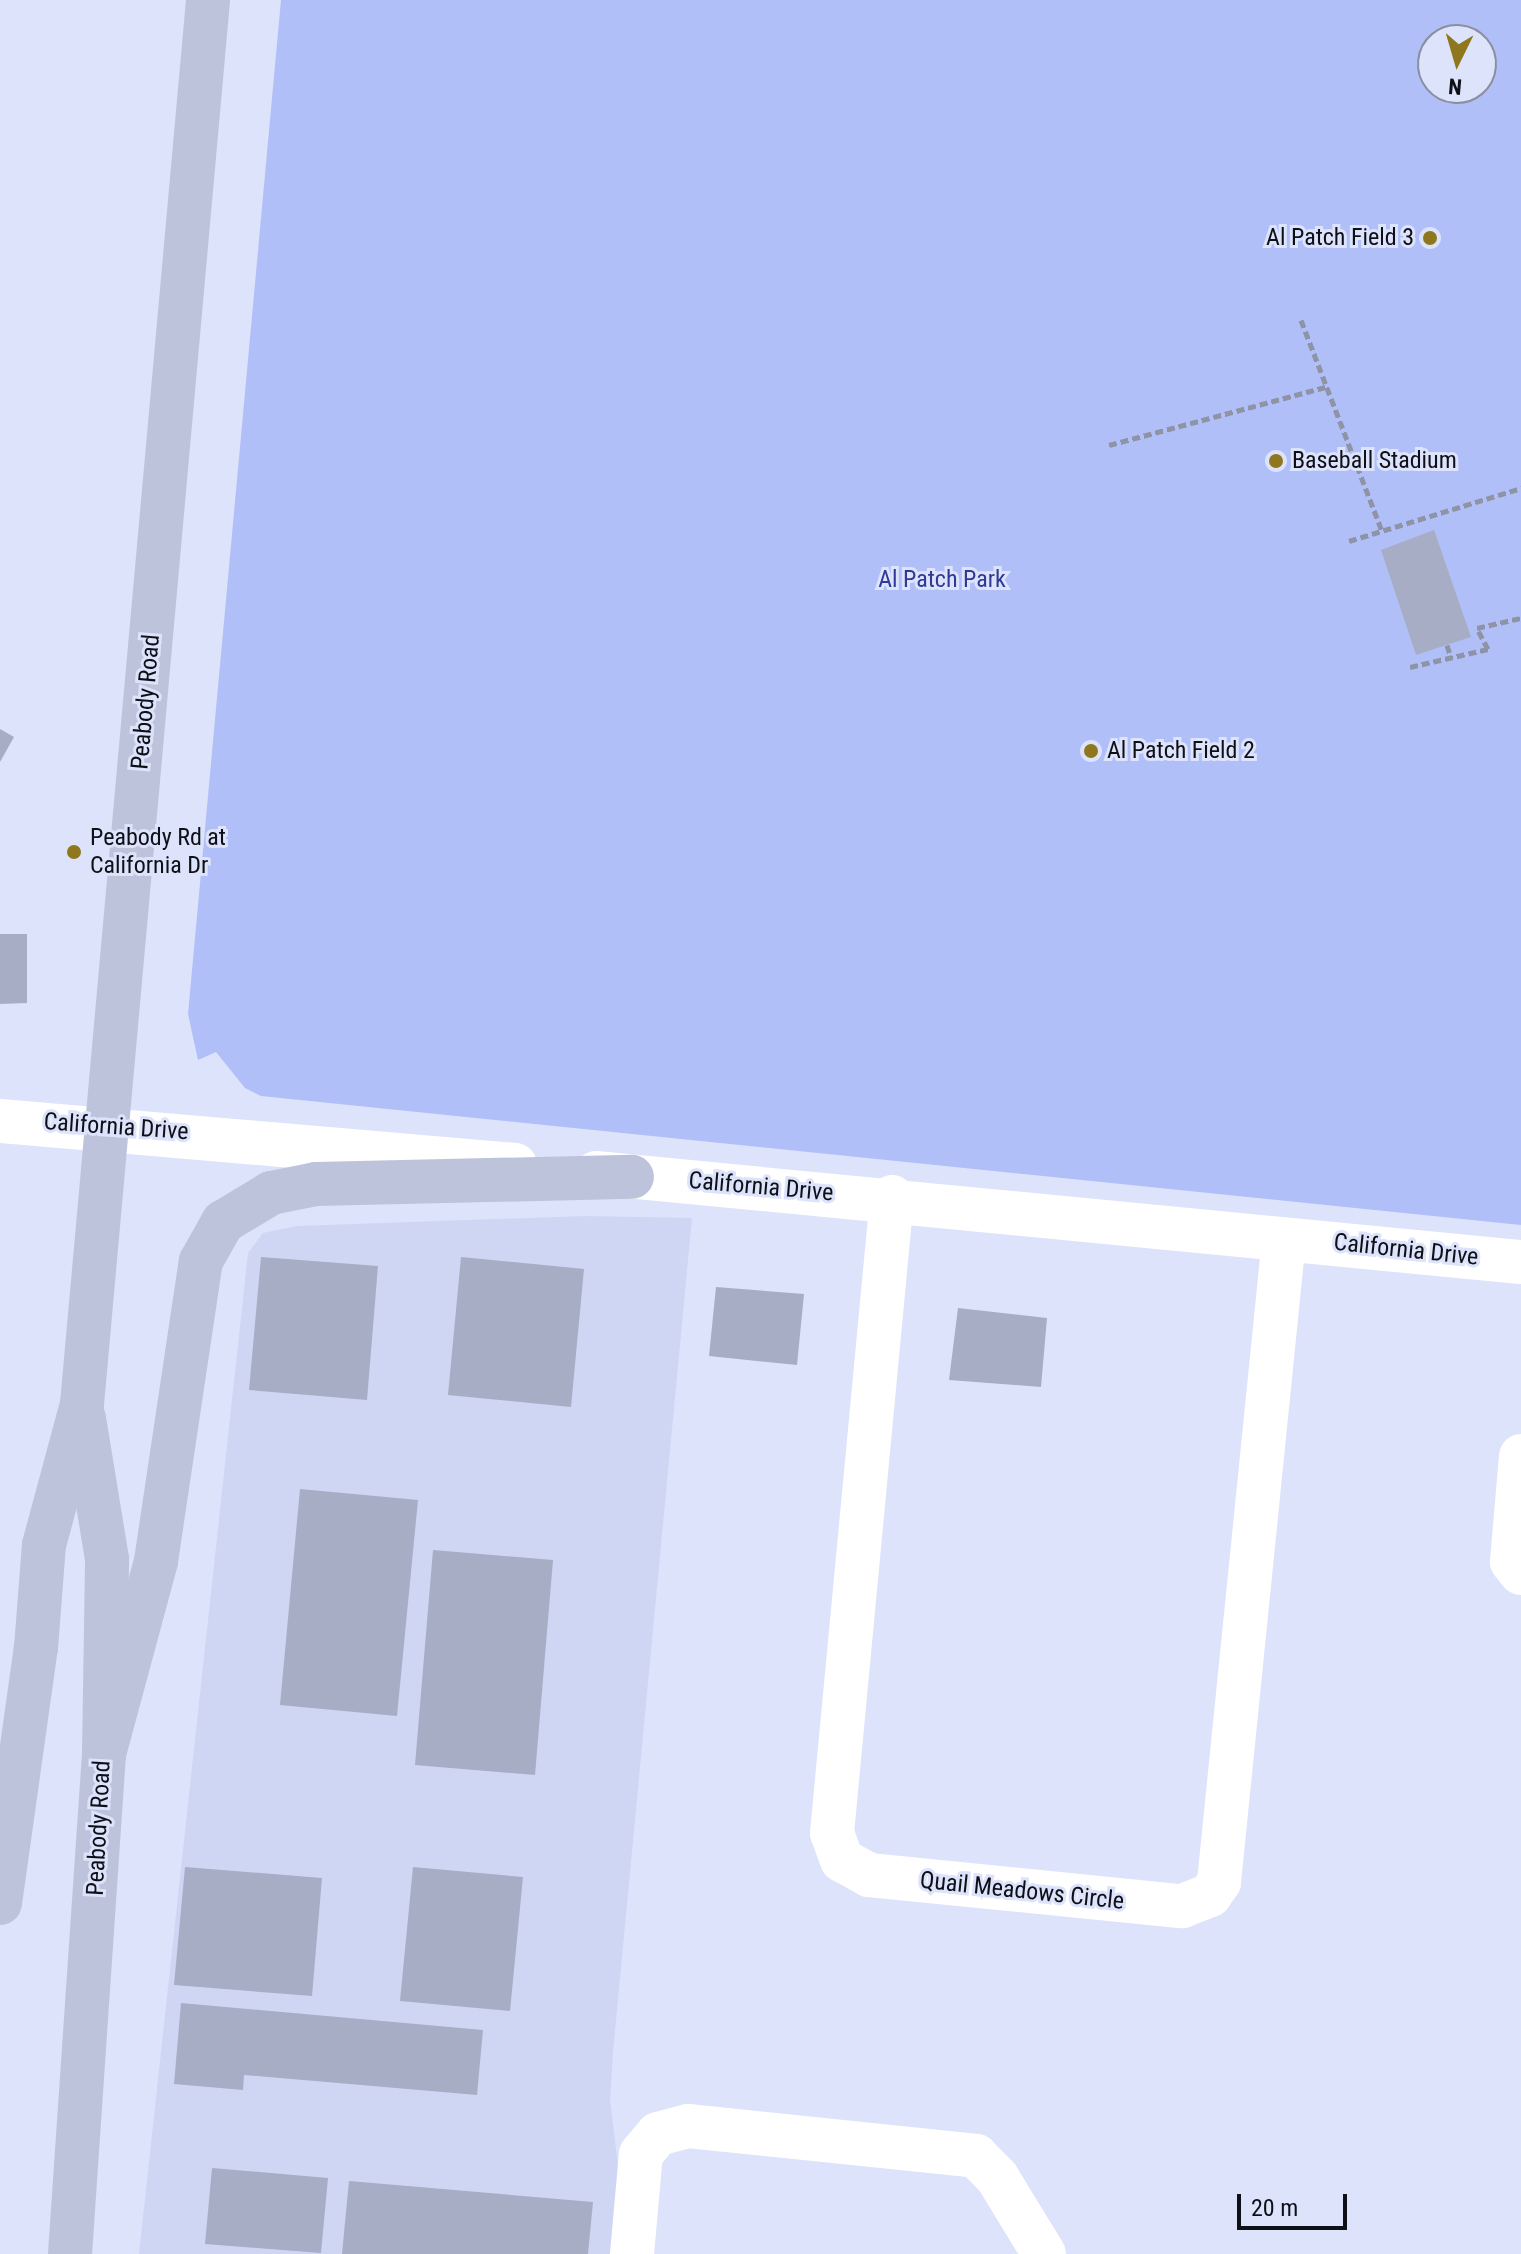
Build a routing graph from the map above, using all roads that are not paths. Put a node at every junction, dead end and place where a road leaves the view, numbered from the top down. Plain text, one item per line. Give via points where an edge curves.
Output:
1 (208, 0) edge
2 (0, 1121) edge
3 (108, 1125) junction
4 (632, 1177) junction
5 (892, 1197) junction
6 (1284, 1239) junction
7 (1521, 1262) edge
8 (82, 1404) junction
9 (1521, 1456) edge
10 (1521, 1573) edge
11 (104, 1754) junction
12 (0, 1903) edge
13 (70, 2254) edge
14 (632, 2254) edge
15 (1044, 2254) edge

1 - 3 main road, Peabody Road
2 - 3 street, California Drive
3 - 4 street, California Drive
3 - 8 main road, Peabody Road
4 - 5 street, California Drive
4 - 11 main road via 316,1184 271,1193 223,1222 201,1261 156,1561
5 - 6 street, California Drive
5 - 6 street, Quail Meadows Circle via 832,1846 854,1869 899,1878 1182,1906 1210,1895 1219,1882
6 - 7 street, California Drive
8 - 11 main road, Peabody Road via 107,1559
8 - 12 main road, Peabody Road via 44,1545 36,1648
9 - 10 street via 1512,1562
11 - 13 main road, Peabody Road
14 - 15 street via 641,2154 658,2134 688,2126 976,2156 997,2177

